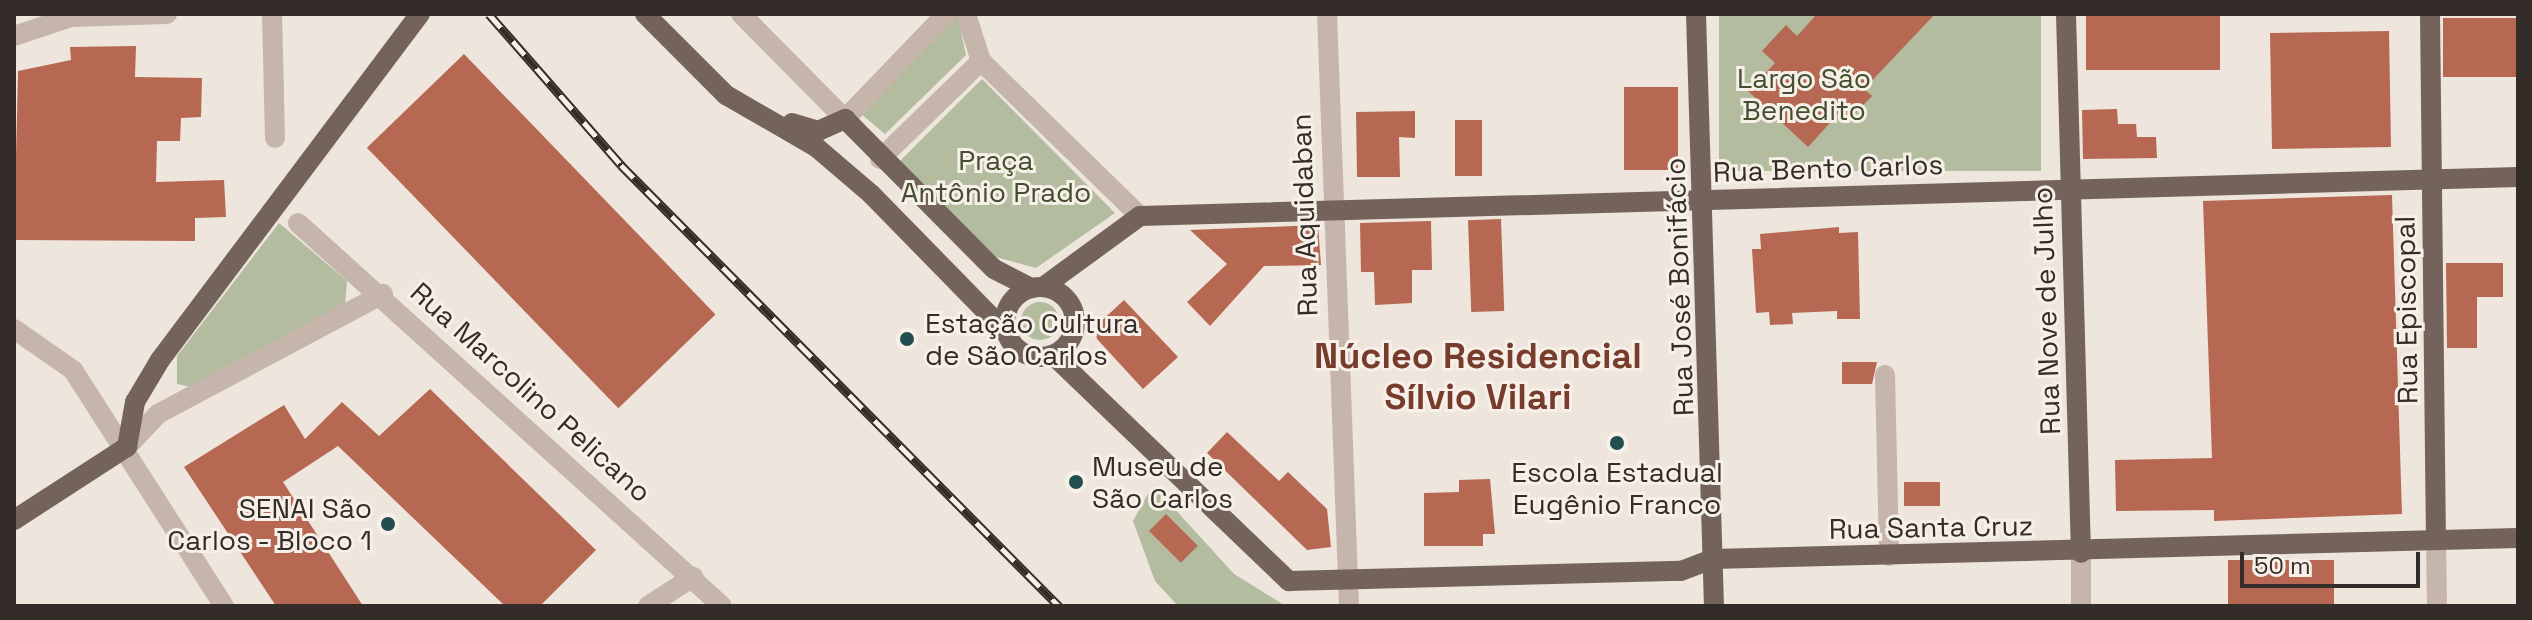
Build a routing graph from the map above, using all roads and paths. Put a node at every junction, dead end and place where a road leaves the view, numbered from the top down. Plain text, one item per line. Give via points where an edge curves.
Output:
1 (167, 14) edge
2 (272, 14) edge
3 (420, 14) edge
4 (645, 14) edge
5 (741, 14) edge
6 (946, 14) edge
7 (966, 14) edge
8 (1327, 14) edge
9 (1696, 14) edge
10 (2066, 14) edge
11 (2430, 14) edge
12 (14, 36) edge
13 (981, 61) junction
14 (750, 110) junction
15 (845, 119) junction
16 (275, 138) dead end
17 (880, 159) junction
18 (2518, 177) edge
19 (2433, 180) junction
20 (2071, 188) junction
21 (1705, 199) junction
22 (1329, 213) junction
23 (1140, 216) junction
24 (298, 223) dead end
25 (1037, 287) junction
26 (383, 294) junction
27 (14, 329) edge
28 (1006, 332) junction
29 (1053, 355) junction
30 (1885, 375) dead end
31 (127, 447) junction
32 (14, 520) edge
33 (2518, 538) edge
34 (2436, 540) junction
35 (2081, 553) junction
36 (1889, 556) junction
37 (1713, 559) junction
38 (693, 577) junction
39 (1347, 580) junction
40 (224, 606) edge
41 (648, 606) edge
42 (722, 606) edge
43 (1349, 606) edge
44 (1714, 606) edge
45 (2081, 606) edge
46 (2437, 606) edge

1 - 12 street via 71,17
2 - 16 street
3 - 31 main road via 160,360 135,402
4 - 14 main road via 726,95
5 - 15 street
6 - 15 street
7 - 13 street
8 - 22 street, Rua Aquidaban
9 - 21 main road, Rua José Bonifácio
10 - 20 main road, Rua Nove de Julho
11 - 19 main road, Rua Episcopal
13 - 17 street
13 - 23 street
14 - 15 main road via 818,131
14 - 28 main road via 816,147
15 - 17 main road
17 - 25 main road via 994,269
18 - 19 main road, Rua Bento Carlos
19 - 20 main road, Rua Bento Carlos
19 - 34 main road, Rua Episcopal
20 - 21 main road, Rua Bento Carlos
20 - 35 main road, Rua Nove de Julho
21 - 22 main road, Rua Bento Carlos
21 - 37 main road, Rua José Bonifácio
22 - 23 main road, Rua Bento Carlos
22 - 39 street, Rua Aquidaban
23 - 25 main road
24 - 26 street, Rua Marcolino Pelicano
25 - 28 main road via 1007,309
25 - 29 main road via 1065,296 1076,317 1071,340
26 - 31 street via 158,414
26 - 38 street, Rua Marcolino Pelicano
27 - 31 street via 73,370
28 - 29 main road via 1019,350
29 - 39 main road, Rua Santa Cruz via 1289,581
30 - 36 street
31 - 32 main road
31 - 40 street
33 - 34 main road, Rua Santa Cruz
34 - 35 main road, Rua Santa Cruz
34 - 46 street, Rua Episcopal
35 - 36 main road, Rua Santa Cruz
35 - 45 street, Rua Nove de Julho
36 - 37 main road, Rua Santa Cruz
37 - 39 main road, Rua Santa Cruz via 1681,571
37 - 44 main road, Rua José Bonifácio
38 - 41 street
38 - 42 street, Rua Marcolino Pelicano
39 - 43 street, Rua Aquidaban

